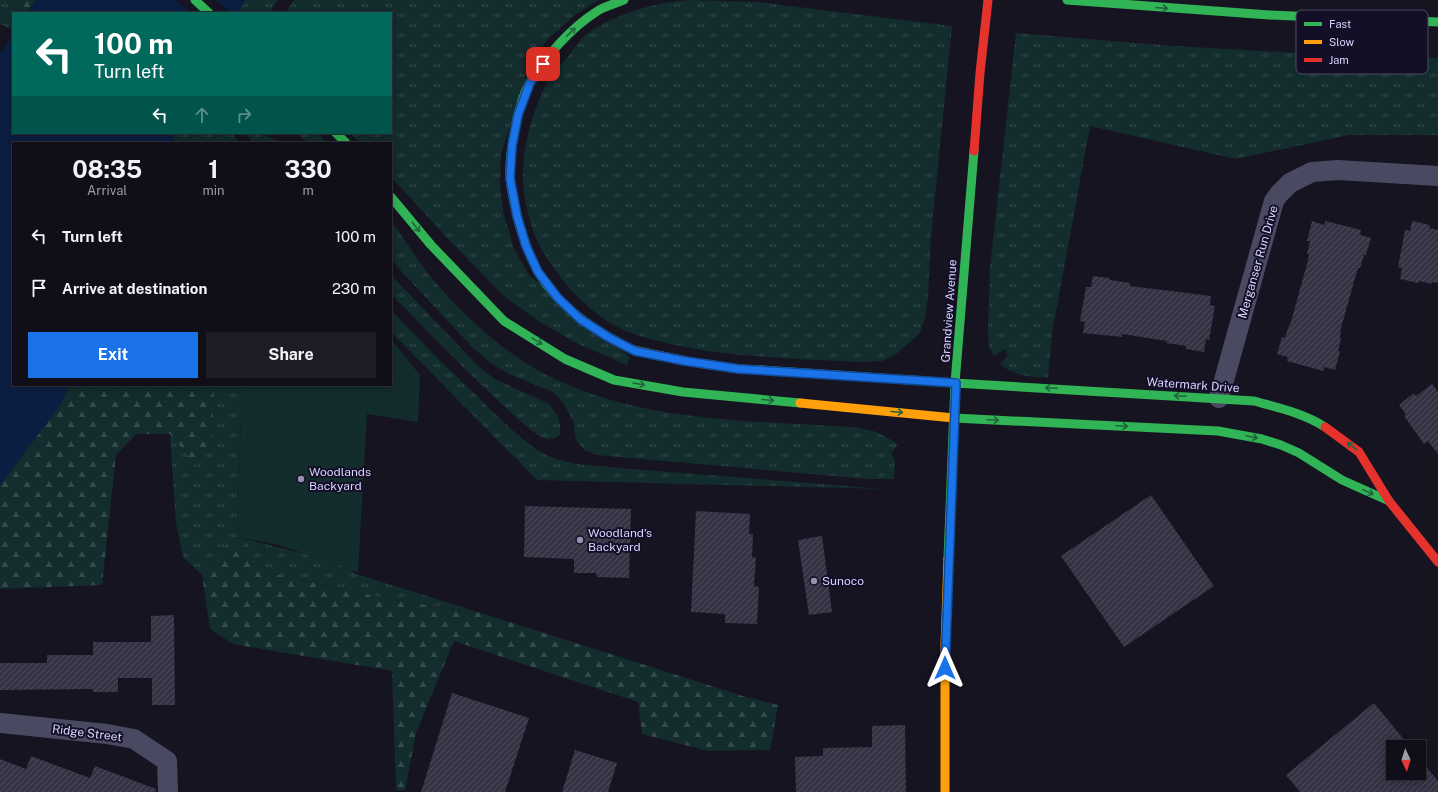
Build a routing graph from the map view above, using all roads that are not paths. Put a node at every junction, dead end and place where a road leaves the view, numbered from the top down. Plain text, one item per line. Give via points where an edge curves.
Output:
1 (195, 0) edge
2 (624, 0) edge
3 (988, 0) edge
4 (1068, 0) edge
5 (208, 12) edge
6 (1296, 16) edge
7 (1428, 22) edge
8 (1438, 22) edge
9 (337, 134) edge
10 (345, 142) edge
11 (1438, 176) edge
12 (392, 198) edge
13 (956, 383) junction
14 (1219, 398) junction
15 (954, 418) junction
16 (1389, 501) junction
17 (1438, 562) edge
18 (0, 723) edge
19 (168, 792) edge
20 (945, 792) edge

1 - 5 main road
13 -> 2 main road, Watermark Drive via 739,369 635,351 580,319 558,298 538,272 526,246 517,216 510,178 512,146 518,115 530,83 572,30 597,11
3 - 13 main road, Grandview Avenue
4 -> 6 main road
7 -> 8 main road
9 - 10 main road
11 - 14 street, Merganser Run Drive via 1338,170 1312,172 1290,183 1279,194 1274,201
12 -> 15 main road, Watermark Drive via 431,245 504,321 565,359 614,380 683,392
14 -> 13 main road, Watermark Drive
13 - 15 main road, Grandview Avenue
16 -> 14 main road, Watermark Drive via 1359,452 1312,419 1254,401
15 -> 16 main road, Watermark Drive via 1240,434 1293,450 1342,480
15 - 20 main road, Grandview Avenue via 945,645
16 - 17 main road, Watermark Drive
18 - 19 street, Ridge Street via 134,739 167,761

